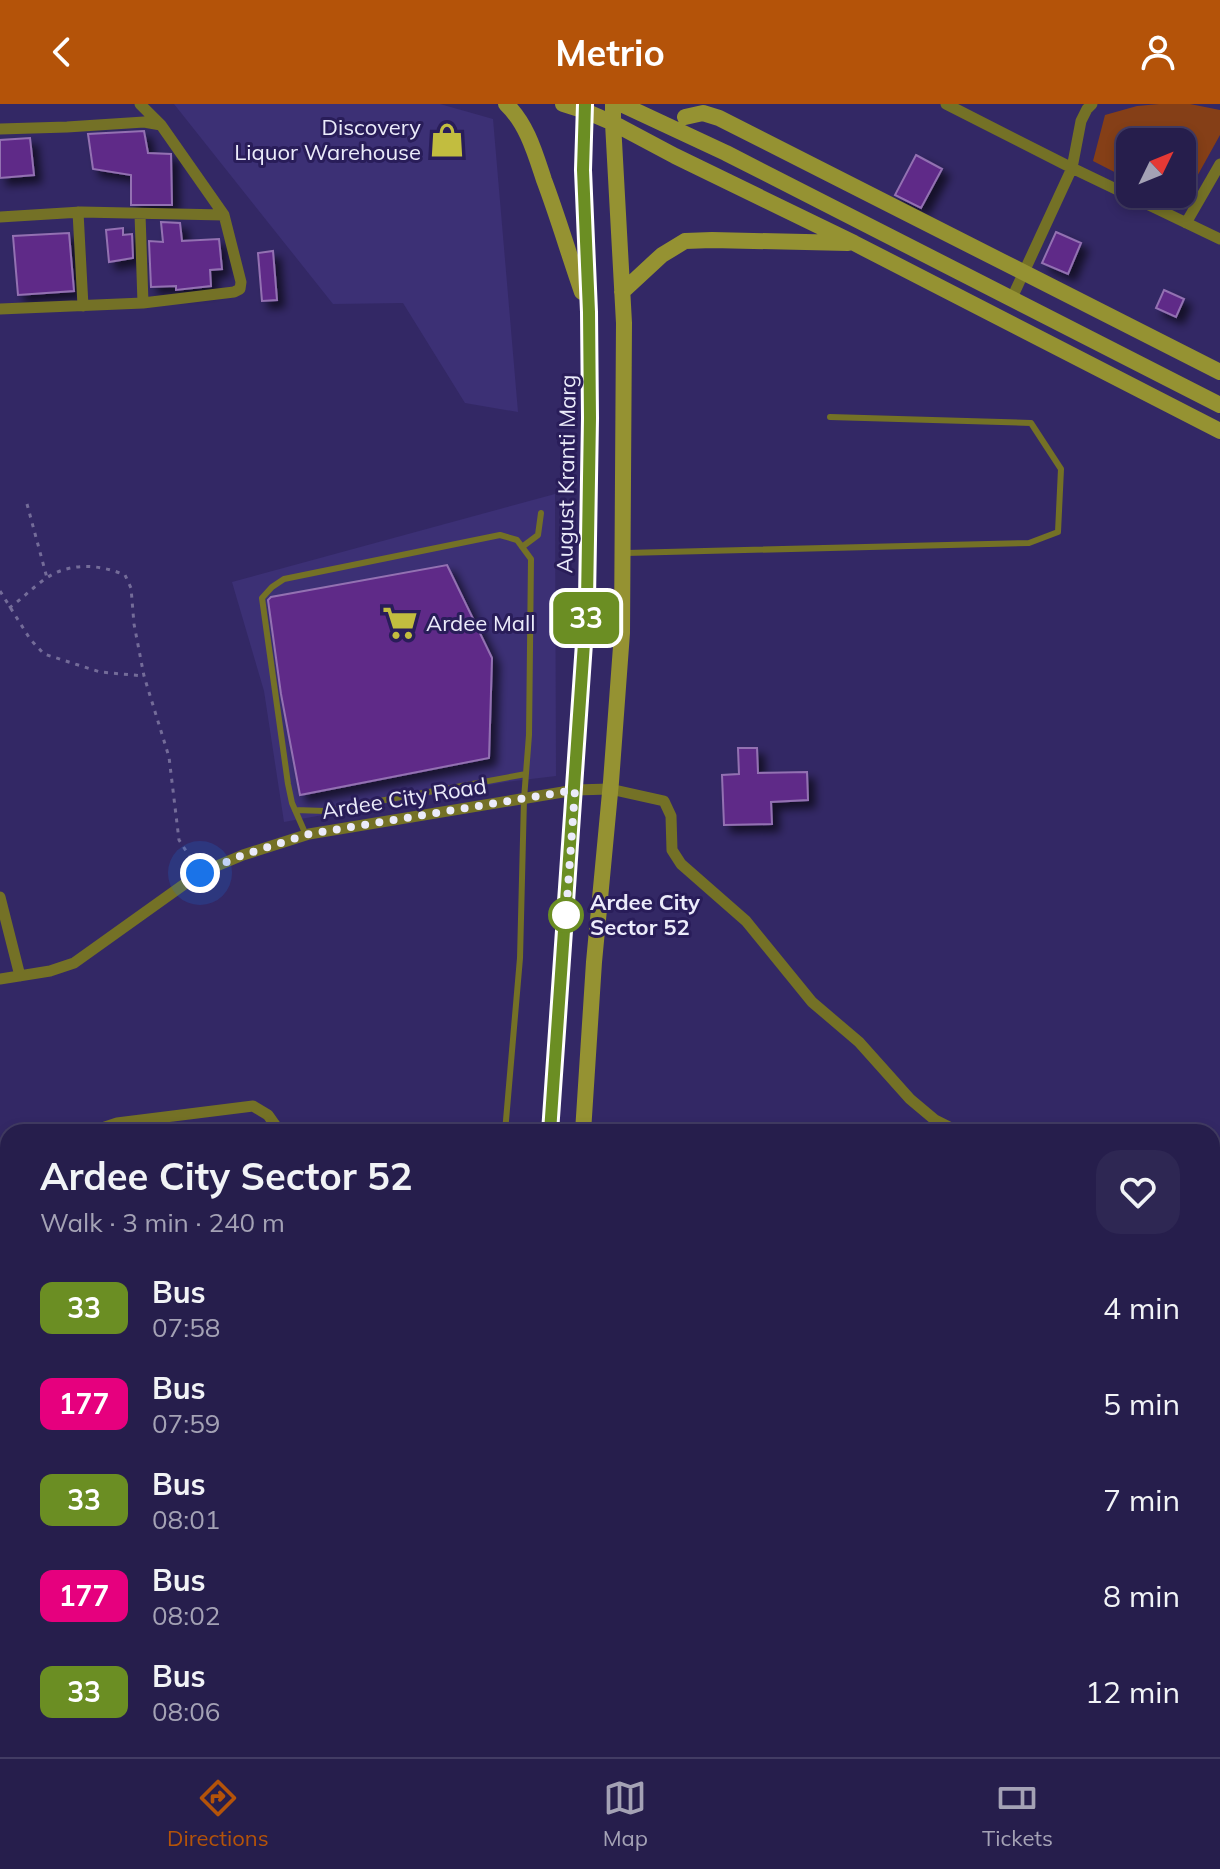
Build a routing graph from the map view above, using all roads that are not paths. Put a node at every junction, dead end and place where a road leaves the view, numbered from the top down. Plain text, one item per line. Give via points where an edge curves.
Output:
1 (140, 104) edge
2 (506, 104) edge
3 (563, 104) edge
4 (613, 104) edge
5 (621, 104) edge
6 (946, 104) edge
7 (1092, 104) edge
8 (585, 107) edge
9 (682, 110) edge
10 (613, 123) junction
11 (161, 125) junction
12 (0, 129) edge
13 (703, 142) junction
14 (1220, 164) edge
15 (1072, 168) junction
16 (78, 212) junction
17 (140, 214) junction
18 (224, 215) junction
19 (0, 217) edge
20 (1186, 223) junction
21 (1220, 239) edge
22 (854, 243) junction
23 (1024, 272) junction
24 (622, 292) junction
25 (1011, 300) junction
26 (143, 303) junction
27 (83, 306) junction
28 (0, 309) edge
29 (589, 312) junction
30 (1220, 372) edge
31 (1220, 405) edge
32 (830, 417) dead end
33 (1220, 431) edge
34 (541, 513) dead end
35 (522, 547) junction
36 (622, 553) junction
37 (526, 774) junction
38 (610, 789) junction
39 (575, 790) junction
40 (524, 799) junction
41 (295, 810) junction
42 (306, 835) junction
43 (0, 897) edge
44 (20, 976) junction
45 (0, 979) edge
46 (114, 1124) edge
47 (274, 1124) edge
48 (506, 1124) edge
49 (551, 1124) edge
50 (584, 1124) edge
51 (943, 1124) edge

1 - 11 street
2 - 29 main road via 526,131
3 - 8 main road
4 - 10 main road
5 - 13 main road
6 - 15 street
7 - 15 street via 1081,121
8 - 10 main road
8 - 29 main road, August Kranti Marg
9 - 13 main road
9 - 23 main road via 719,118
10 - 22 main road
10 - 24 main road
11 - 12 street
11 - 18 street
13 - 25 main road
14 - 20 street
15 - 20 street
15 - 23 street
16 - 17 street
16 - 19 street
16 - 27 street
17 - 18 street
17 - 26 street
18 - 26 street via 240,289
20 - 21 street
22 - 24 main road via 685,241
22 - 33 main road
23 - 25 street
23 - 30 main road
24 - 36 main road
25 - 31 main road
26 - 27 street
27 - 28 street
29 - 39 main road, August Kranti Marg via 587,600
32 - 36 lane via 1031,423 1061,469 1058,532 1029,543
34 - 35 lane via 538,535
35 - 37 lane via 531,559
35 - 41 lane via 500,535 284,579 262,598
36 - 38 main road via 622,633
37 - 40 lane
37 - 41 lane via 325,811
38 - 39 street, Ardee City Road
38 - 50 main road
38 - 51 street, Ardee City Road via 664,801 671,816 672,850 681,864 746,921 812,1002 859,1042 910,1099
39 - 40 street, Ardee City Road
39 - 49 main road, August Kranti Marg
40 - 42 street, Ardee City Road
40 - 48 lane via 520,958
41 - 42 lane
42 - 44 street, Ardee City Road via 200,873 74,963
43 - 44 street
44 - 45 street, Ardee City Road
46 - 47 street via 253,1106

